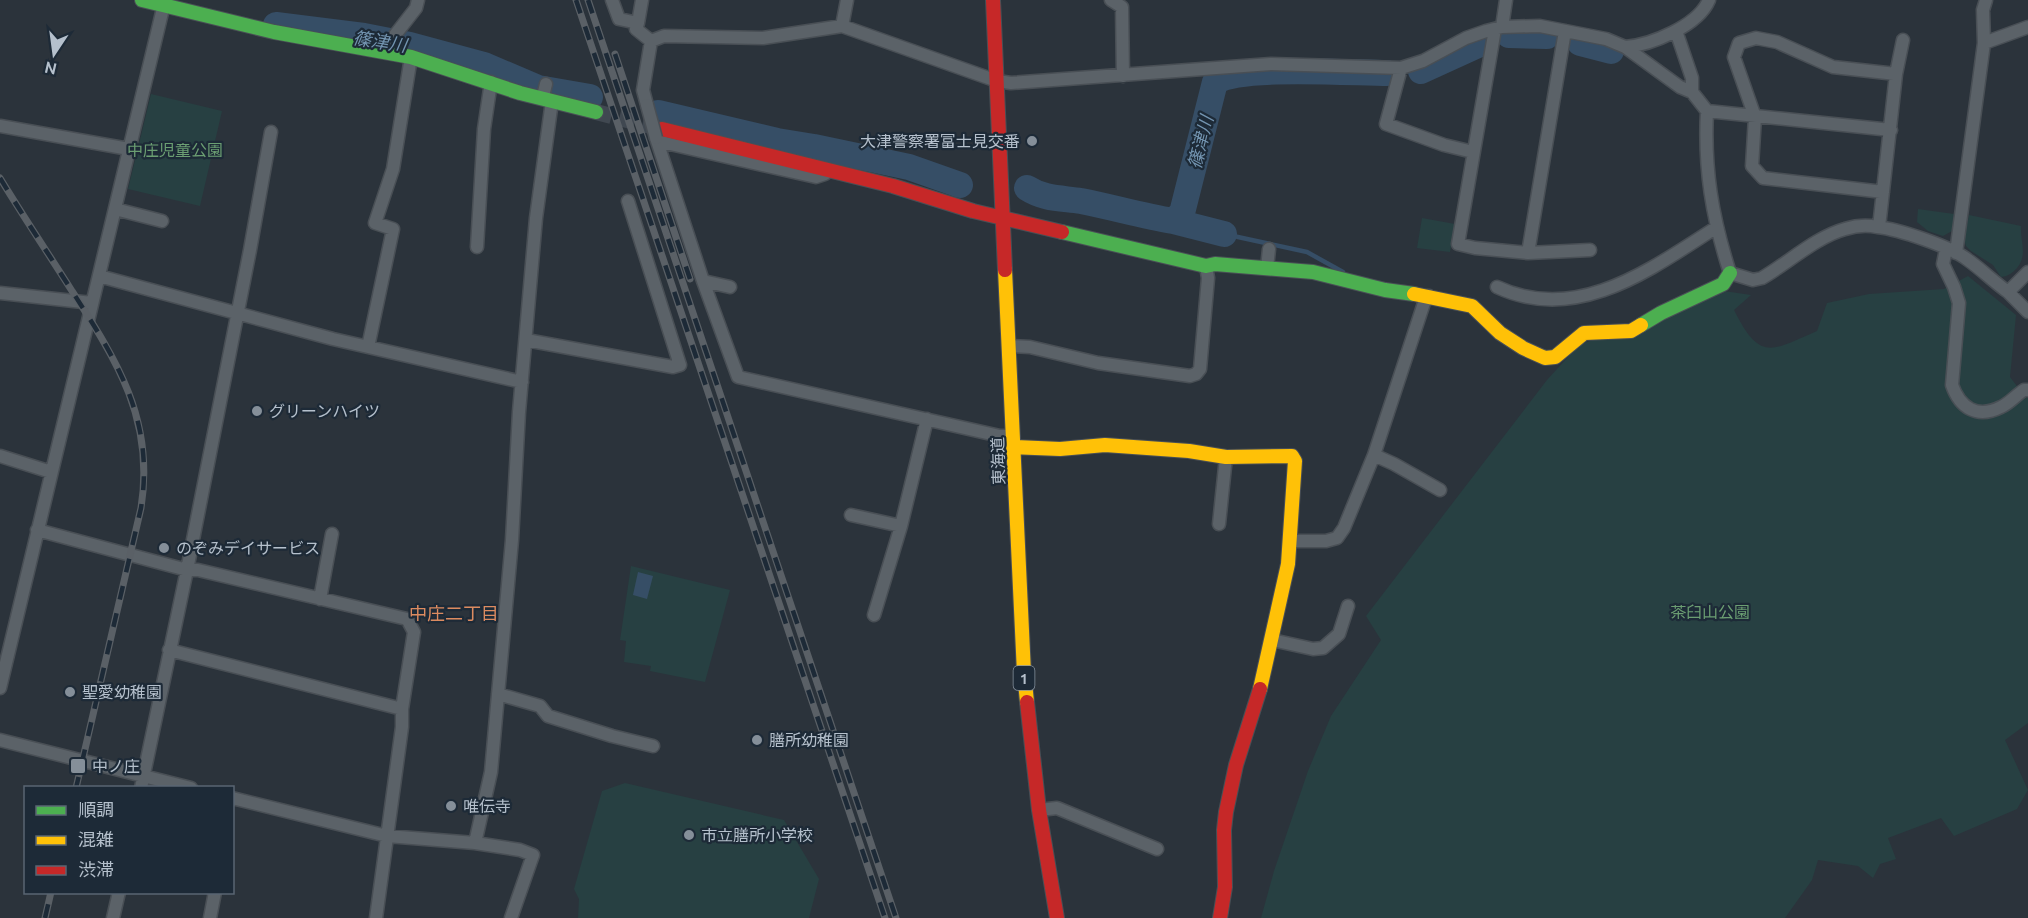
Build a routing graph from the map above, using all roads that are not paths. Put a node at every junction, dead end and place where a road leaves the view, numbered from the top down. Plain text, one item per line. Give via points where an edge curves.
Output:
1 (142, 0) edge
2 (418, 0) edge
3 (612, 0) edge
4 (642, 0) edge
5 (847, 0) edge
6 (993, 0) edge
7 (1111, 0) edge
8 (1506, 0) edge
9 (1709, 0) edge
10 (1986, 0) edge
11 (164, 3) edge
12 (638, 23) junction
13 (842, 26) junction
14 (2028, 27) edge
15 (1499, 28) junction
16 (1565, 31) junction
17 (1676, 31) junction
18 (651, 40) junction
19 (1903, 40) dead end
20 (1984, 43) junction
21 (1625, 47) junction
22 (389, 50) junction
23 (411, 57) junction
24 (1401, 68) junction
25 (1896, 74) junction
26 (1123, 76) junction
27 (997, 81) junction
28 (491, 82) junction
29 (1692, 92) junction
30 (546, 95) junction
31 (1707, 111) junction
32 (596, 112) tunnel mouth
33 (1755, 117) junction
34 (0, 126) edge
35 (1891, 130) junction
36 (271, 132) dead end
37 (658, 136) junction
38 (129, 148) junction
39 (1473, 152) junction
40 (1883, 192) junction
41 (628, 201) dead end
42 (115, 209) junction
43 (1004, 219) junction
44 (162, 220) dead end
45 (1717, 227) junction
46 (1879, 227) junction
47 (477, 247) dead end
48 (1269, 249) dead end
49 (1590, 249) dead end
50 (1951, 251) junction
51 (1528, 253) junction
52 (1206, 266) junction
53 (1267, 268) junction
54 (2028, 272) edge
55 (1730, 273) junction
56 (99, 276) junction
57 (703, 281) junction
58 (730, 287) dead end
59 (1497, 287) dead end
60 (2008, 292) junction
61 (0, 293) edge
62 (1429, 296) junction
63 (92, 303) junction
64 (2028, 312) edge
65 (238, 314) junction
66 (526, 340) junction
67 (1009, 346) junction
68 (368, 347) junction
69 (522, 382) junction
70 (2028, 390) edge
71 (927, 419) junction
72 (1013, 441) junction
73 (1374, 455) junction
74 (0, 456) edge
75 (1226, 457) junction
76 (51, 472) junction
77 (1440, 490) dead end
78 (851, 515) dead end
79 (1219, 524) dead end
80 (901, 526) junction
81 (37, 530) junction
82 (332, 534) dead end
83 (1291, 541) junction
84 (187, 570) junction
85 (320, 599) junction
86 (1348, 606) dead end
87 (874, 615) dead end
88 (1272, 640) junction
89 (169, 650) junction
90 (0, 688) edge
91 (498, 694) junction
92 (402, 709) junction
93 (0, 740) edge
94 (653, 746) dead end
95 (142, 782) edge
96 (175, 786) edge
97 (234, 798) edge
98 (1039, 810) junction
99 (387, 836) junction
100 (475, 843) junction
101 (1157, 849) dead end
102 (119, 894) edge
103 (215, 894) edge
104 (113, 918) edge
105 (210, 918) edge
106 (376, 918) edge
107 (512, 918) edge
108 (1057, 918) edge
109 (1220, 918) edge

1 - 11 main road
2 - 22 street
3 - 12 street via 619,19
4 - 12 street
5 - 13 street
6 - 27 main road, 東海道 / 1
7 - 26 street via 1122,7
8 - 15 street
9 - 17 street
10 - 20 street
11 - 22 main road via 274,32 318,34
11 - 38 street
12 - 18 street via 636,28
13 - 18 street via 763,38 664,36
13 - 27 street
14 - 20 street
15 - 16 street via 1540,26
15 - 24 street via 1466,38 1423,62
15 - 39 street
16 - 21 street
16 - 51 street
17 - 21 street via 1641,46
17 - 29 street via 1692,78
18 - 37 street, bridge via 643,90
19 - 25 street
20 - 50 street
21 - 29 street
22 - 23 main road
23 - 28 main road
23 - 68 street via 393,169 375,223 393,229
24 - 26 street via 1271,64
24 - 39 street via 1386,124
25 - 33 street via 1833,67 1777,42 1756,38 1739,43 1734,57
25 - 35 street
26 - 27 street
27 - 43 main road, 東海道 / 1
28 - 30 main road
28 - 47 street via 484,129
29 - 31 street
30 - 32 main road
30 - 66 street
31 - 33 street
31 - 45 street via 1706,165
33 - 35 street
33 - 40 street via 1752,166 1763,177
34 - 38 street
35 - 40 street
36 - 65 street
37 - 43 main road via 829,170
37 - 57 street
38 - 42 street
39 - 51 street via 1458,244
40 - 46 street
41 - 66 street via 680,365 673,367
42 - 44 street
42 - 56 street
43 - 52 main road
43 - 67 main road, 東海道 / 1
45 - 55 street
45 - 59 street via 1640,276 1590,294 1542,300
46 - 50 street
46 - 55 street via 1845,229 1828,236 1762,278 1753,280
48 - 53 street
49 - 51 street
50 - 60 street via 1967,258
50 - 70 street via 1943,264 1959,303 1952,385 1955,396 1967,408 1990,412
52 - 53 main road
52 - 67 street via 1200,369 1196,374 1098,363
53 - 62 main road via 1313,272 1385,290
54 - 60 street
55 - 62 main road via 1723,284 1630,331 1584,333 1555,357 1545,358 1500,333 1472,306
56 - 63 street
56 - 65 street
57 - 58 street
57 - 71 street via 738,377
60 - 64 street
61 - 63 street
62 - 73 street
63 - 76 street
65 - 68 street
65 - 84 street
66 - 69 street
67 - 72 main road, 東海道 / 1
68 - 69 street
69 - 91 street
71 - 72 street
71 - 80 street
72 - 75 main road via 1060,449 1105,445
72 - 98 main road, 東海道 / 1 via 1024,673
73 - 77 street
73 - 83 street via 1337,538
74 - 76 street
75 - 79 street
75 - 83 main road via 1292,456 1295,461
76 - 81 street
78 - 80 street
80 - 87 street
81 - 84 street
81 - 90 street
82 - 85 street
83 - 88 main road
84 - 85 street
84 - 89 street
85 - 92 street via 407,619 414,632
86 - 88 street via 1339,634 1323,648
88 - 109 main road via 1226,812 1225,887
89 - 92 street
89 - 95 street
91 - 94 street via 540,706 548,716
91 - 100 street via 491,772
92 - 99 street
93 - 95 street
95 - 96 street
97 - 99 street
98 - 101 street via 1057,808
98 - 108 main road, 東海道 / 1
99 - 100 street
99 - 106 street
100 - 107 street via 533,855
102 - 104 street
103 - 105 street

